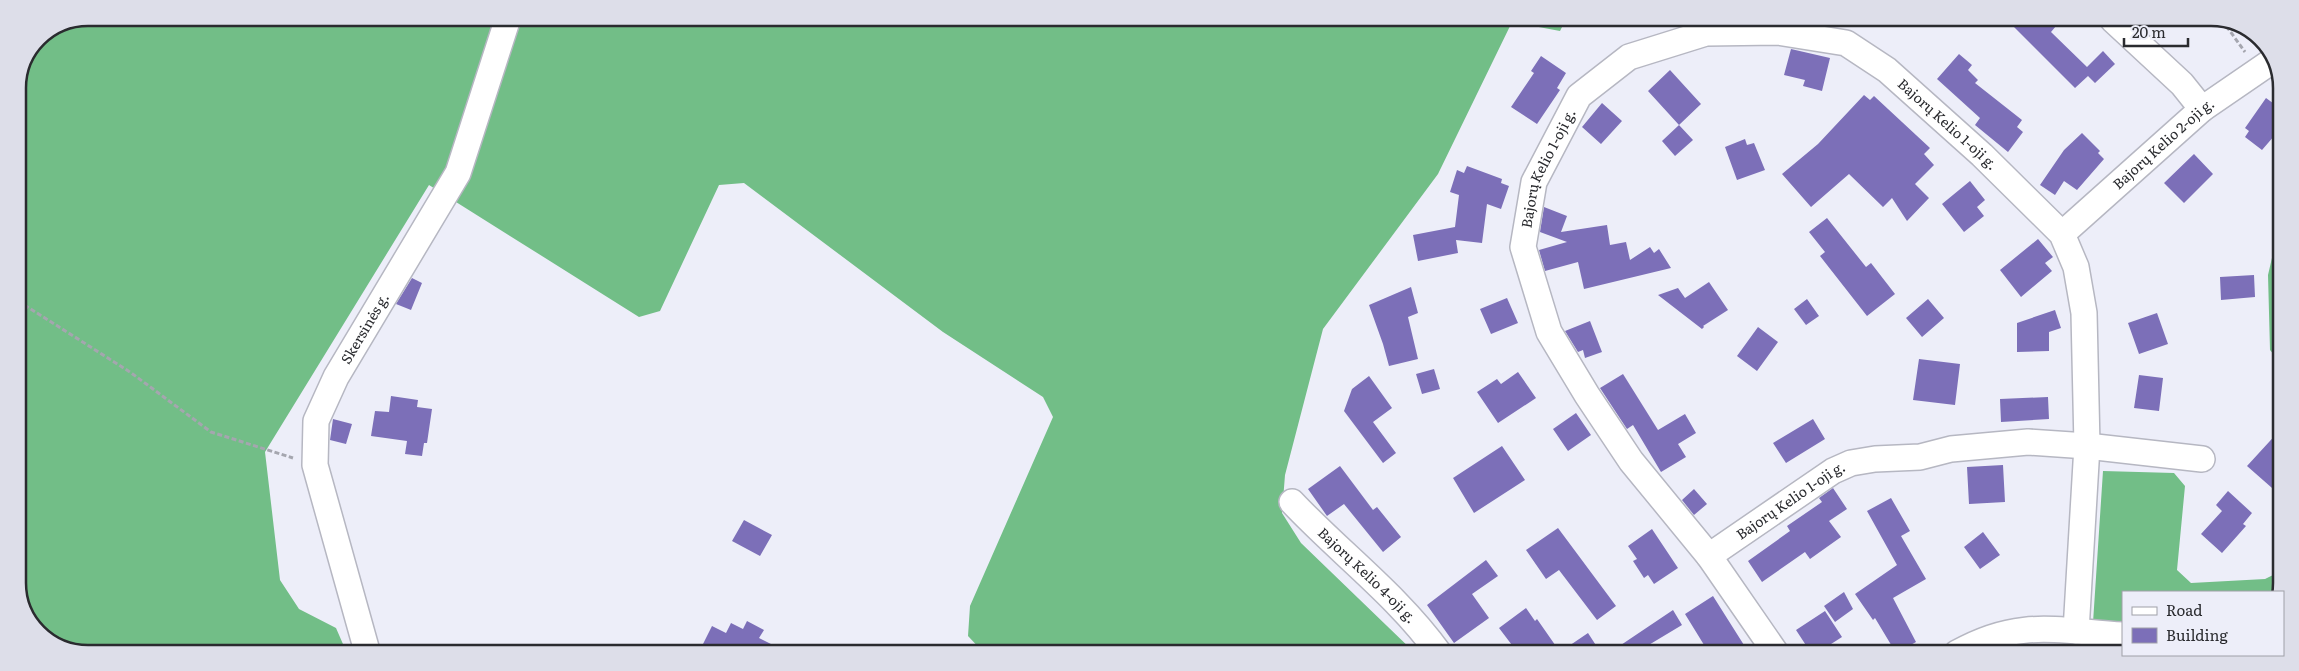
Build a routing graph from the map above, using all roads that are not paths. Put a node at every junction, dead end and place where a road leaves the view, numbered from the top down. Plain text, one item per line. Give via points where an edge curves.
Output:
1 (505, 26) edge
2 (2119, 26) edge
3 (2265, 66) edge
4 (2202, 109) junction
5 (2062, 234) junction
6 (2087, 446) junction
7 (2202, 459) dead end
8 (1292, 502) dead end
9 (1709, 556) junction
10 (2076, 631) junction
11 (2122, 635) edge
12 (365, 645) edge
13 (1432, 645) edge
14 (1770, 645) edge
15 (1972, 645) edge

1 - 12 street, Skersinės g. via 458,173 336,378 316,421 315,465
2 - 4 street via 2182,84
3 - 4 street, Bajorų Kelio 2-oji g.
4 - 5 street, Bajorų Kelio 2-oji g.
5 - 6 street, Bajorų Kelio 1-oji g. via 2076,267 2084,313
5 - 9 street, Bajorų Kelio 1-oji g. via 1982,155 1887,70 1846,43 1778,32 1706,33 1629,57 1578,96 1534,182 1523,248 1549,332 1631,461
6 - 7 street, Bajorų Kelio 1-oji g.
6 - 9 street, Bajorų Kelio 1-oji g. via 2028,442 1951,448 1920,457 1851,463 1833,471
6 - 10 street, Bajorų Kelio 1-oji g.
8 - 13 street, Bajorų Kelio 4-oji g. via 1392,597
9 - 14 street, Bajorų Kelio 1-oji g.
10 - 11 street
10 - 15 street via 2039,628 2008,632

